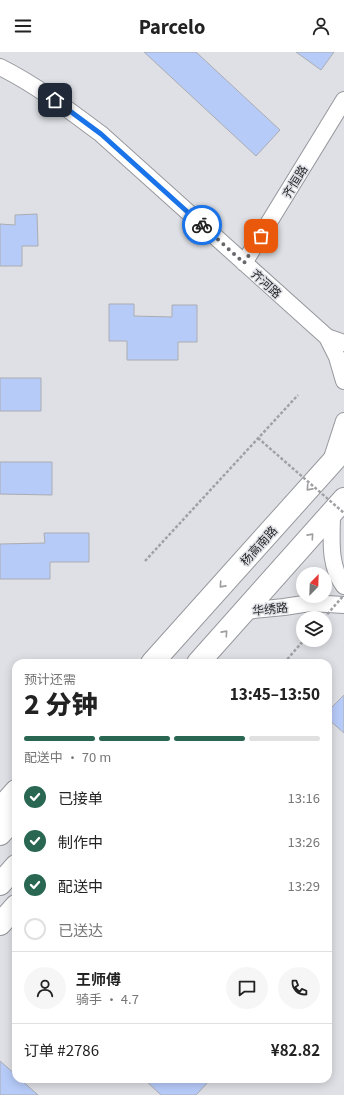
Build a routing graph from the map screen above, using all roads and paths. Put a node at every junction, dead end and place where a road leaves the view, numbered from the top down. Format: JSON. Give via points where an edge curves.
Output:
{"nodes":[{"id":1,"x":0,"y":67,"type":"edge"},
{"id":2,"x":344,"y":100,"type":"edge"},
{"id":3,"x":244,"y":263,"type":"junction"},
{"id":4,"x":327,"y":337,"type":"junction"},
{"id":5,"x":344,"y":343,"type":"edge"},
{"id":6,"x":344,"y":380,"type":"edge"},
{"id":7,"x":298,"y":394,"type":"dead end"},
{"id":8,"x":344,"y":421,"type":"edge"},
{"id":9,"x":258,"y":438,"type":"junction"},
{"id":10,"x":344,"y":448,"type":"edge"},
{"id":11,"x":330,"y":465,"type":"junction"},
{"id":12,"x":340,"y":508,"type":"edge"},
{"id":13,"x":145,"y":561,"type":"dead end"},
{"id":14,"x":344,"y":586,"type":"edge"},
{"id":15,"x":344,"y":595,"type":"edge"},
{"id":16,"x":344,"y":605,"type":"edge"},
{"id":17,"x":245,"y":611,"type":"junction"},
{"id":18,"x":330,"y":611,"type":"edge"},
{"id":19,"x":172,"y":642,"type":"junction"},
{"id":20,"x":298,"y":647,"type":"edge"},
{"id":21,"x":147,"y":659,"type":"edge"},
{"id":22,"x":156,"y":659,"type":"edge"},
{"id":23,"x":202,"y":659,"type":"edge"},
{"id":24,"x":287,"y":659,"type":"edge"},
{"id":25,"x":12,"y":796,"type":"edge"},
{"id":26,"x":0,"y":809,"type":"edge"},
{"id":27,"x":12,"y":820,"type":"edge"},
{"id":28,"x":0,"y":834,"type":"edge"},
{"id":29,"x":12,"y":870,"type":"edge"},
{"id":30,"x":0,"y":884,"type":"edge"},
{"id":31,"x":12,"y":910,"type":"edge"},
{"id":32,"x":0,"y":924,"type":"edge"}],
"edges":[{"from":1,"to":3,"type":"street","name":"齐河路","via":[[46,94],[96,130]]},
{"from":2,"to":3,"type":"street","name":"齐恒路"},
{"from":3,"to":4,"type":"street","name":"齐河路"},
{"from":4,"to":5,"type":"street","name":"齐河路"},
{"from":4,"to":6,"type":"street","name":"齐河路"},
{"from":7,"to":9,"type":"path"},
{"from":8,"to":11,"type":"street"},
{"from":9,"to":12,"type":"path","bridge":true},
{"from":9,"to":13,"type":"path"},
{"from":10,"to":11,"type":"main road","name":"杨高南路"},
{"from":11,"to":19,"type":"main road","name":"杨高南路","one_way":true},
{"from":12,"to":14,"type":"street","via":[[332,560],[339,580]]},
{"from":17,"to":12,"type":"main road","one_way":true},
{"from":15,"to":18,"type":"path","bridge":true},
{"from":16,"to":17,"type":"street","name":"华绣路","via":[[310,603]]},
{"from":23,"to":17,"type":"main road","one_way":true},
{"from":19,"to":21,"type":"main road","name":"杨高南路"},
{"from":19,"to":22,"type":"main road","name":"杨高南路"},
{"from":20,"to":24,"type":"path"},
{"from":25,"to":26,"type":"main road"},
{"from":27,"to":28,"type":"main road"},
{"from":29,"to":30,"type":"main road"},
{"from":31,"to":32,"type":"main road"}]}
